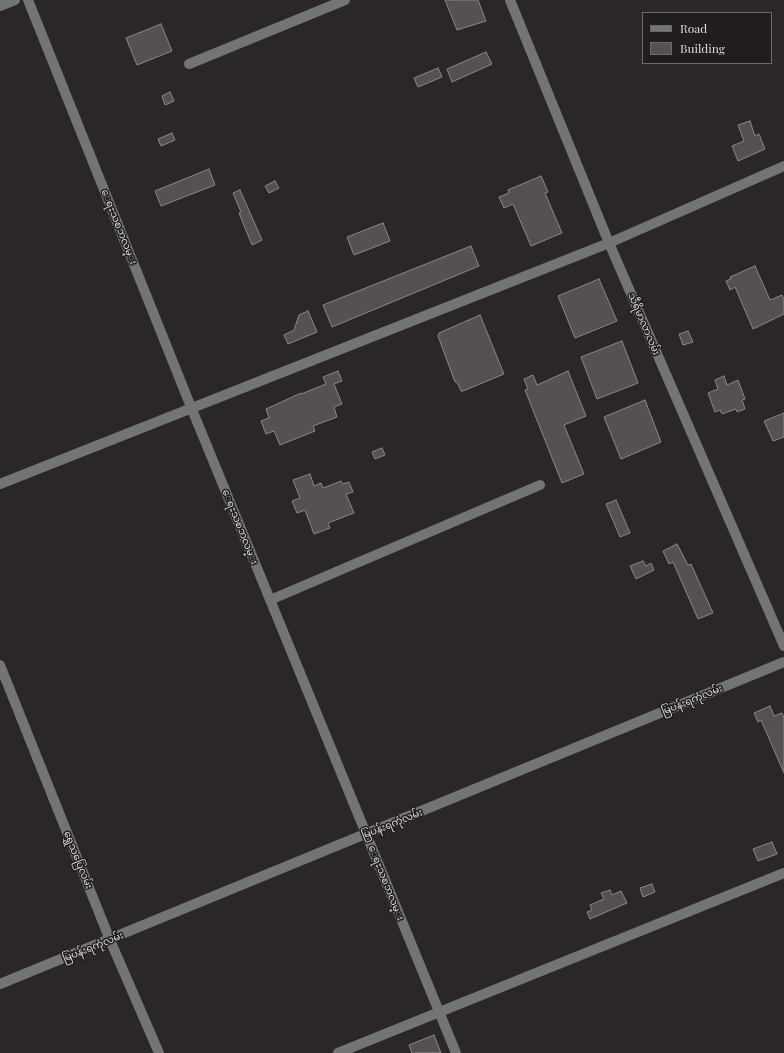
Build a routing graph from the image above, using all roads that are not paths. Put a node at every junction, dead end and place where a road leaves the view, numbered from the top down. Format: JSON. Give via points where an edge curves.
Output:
{"nodes":[{"id":1,"x":15,"y":0,"type":"edge"},
{"id":2,"x":28,"y":0,"type":"edge"},
{"id":3,"x":345,"y":0,"type":"edge"},
{"id":4,"x":510,"y":0,"type":"edge"},
{"id":5,"x":0,"y":6,"type":"edge"},
{"id":6,"x":189,"y":64,"type":"dead end"},
{"id":7,"x":784,"y":166,"type":"edge"},
{"id":8,"x":609,"y":243,"type":"junction"},
{"id":9,"x":191,"y":407,"type":"junction"},
{"id":10,"x":0,"y":484,"type":"edge"},
{"id":11,"x":540,"y":485,"type":"dead end"},
{"id":12,"x":270,"y":600,"type":"junction"},
{"id":13,"x":784,"y":646,"type":"edge"},
{"id":14,"x":784,"y":662,"type":"edge"},
{"id":15,"x":0,"y":665,"type":"edge"},
{"id":16,"x":366,"y":835,"type":"junction"},
{"id":17,"x":784,"y":873,"type":"edge"},
{"id":18,"x":110,"y":940,"type":"junction"},
{"id":19,"x":0,"y":984,"type":"edge"},
{"id":20,"x":440,"y":1013,"type":"junction"},
{"id":21,"x":159,"y":1053,"type":"edge"},
{"id":22,"x":338,"y":1053,"type":"edge"},
{"id":23,"x":456,"y":1053,"type":"edge"}],
"edges":[{"from":1,"to":5,"type":"street"},
{"from":2,"to":9,"type":"street","name":"ေရႊသစၥာလမ္း"},
{"from":3,"to":6,"type":"street"},
{"from":4,"to":8,"type":"street","name":"သီရိမာလာလမ်း"},
{"from":7,"to":8,"type":"street"},
{"from":8,"to":9,"type":"street"},
{"from":8,"to":13,"type":"street","name":"သီရိမာလာလမ်း"},
{"from":9,"to":10,"type":"street"},
{"from":9,"to":12,"type":"street","name":"ေရႊသစၥာလမ္း"},
{"from":11,"to":12,"type":"street"},
{"from":12,"to":16,"type":"street","name":"ေရႊသစၥာလမ္း"},
{"from":14,"to":16,"type":"street","name":"မြပန်းရကုံလမ်း"},
{"from":15,"to":18,"type":"street","name":"ရွှေသပြေလမ်း"},
{"from":16,"to":18,"type":"street","name":"မြပန်းရကုံလမ်း"},
{"from":16,"to":20,"type":"street","name":"ေရႊသစၥာလမ္း"},
{"from":17,"to":20,"type":"street"},
{"from":18,"to":19,"type":"street","name":"မြပန်းရကုံလမ်း"},
{"from":18,"to":21,"type":"street","name":"ရွှေသပြေလမ်း"},
{"from":20,"to":22,"type":"street"},
{"from":20,"to":23,"type":"street","name":"ေရႊသစၥာလမ္း"}]}
